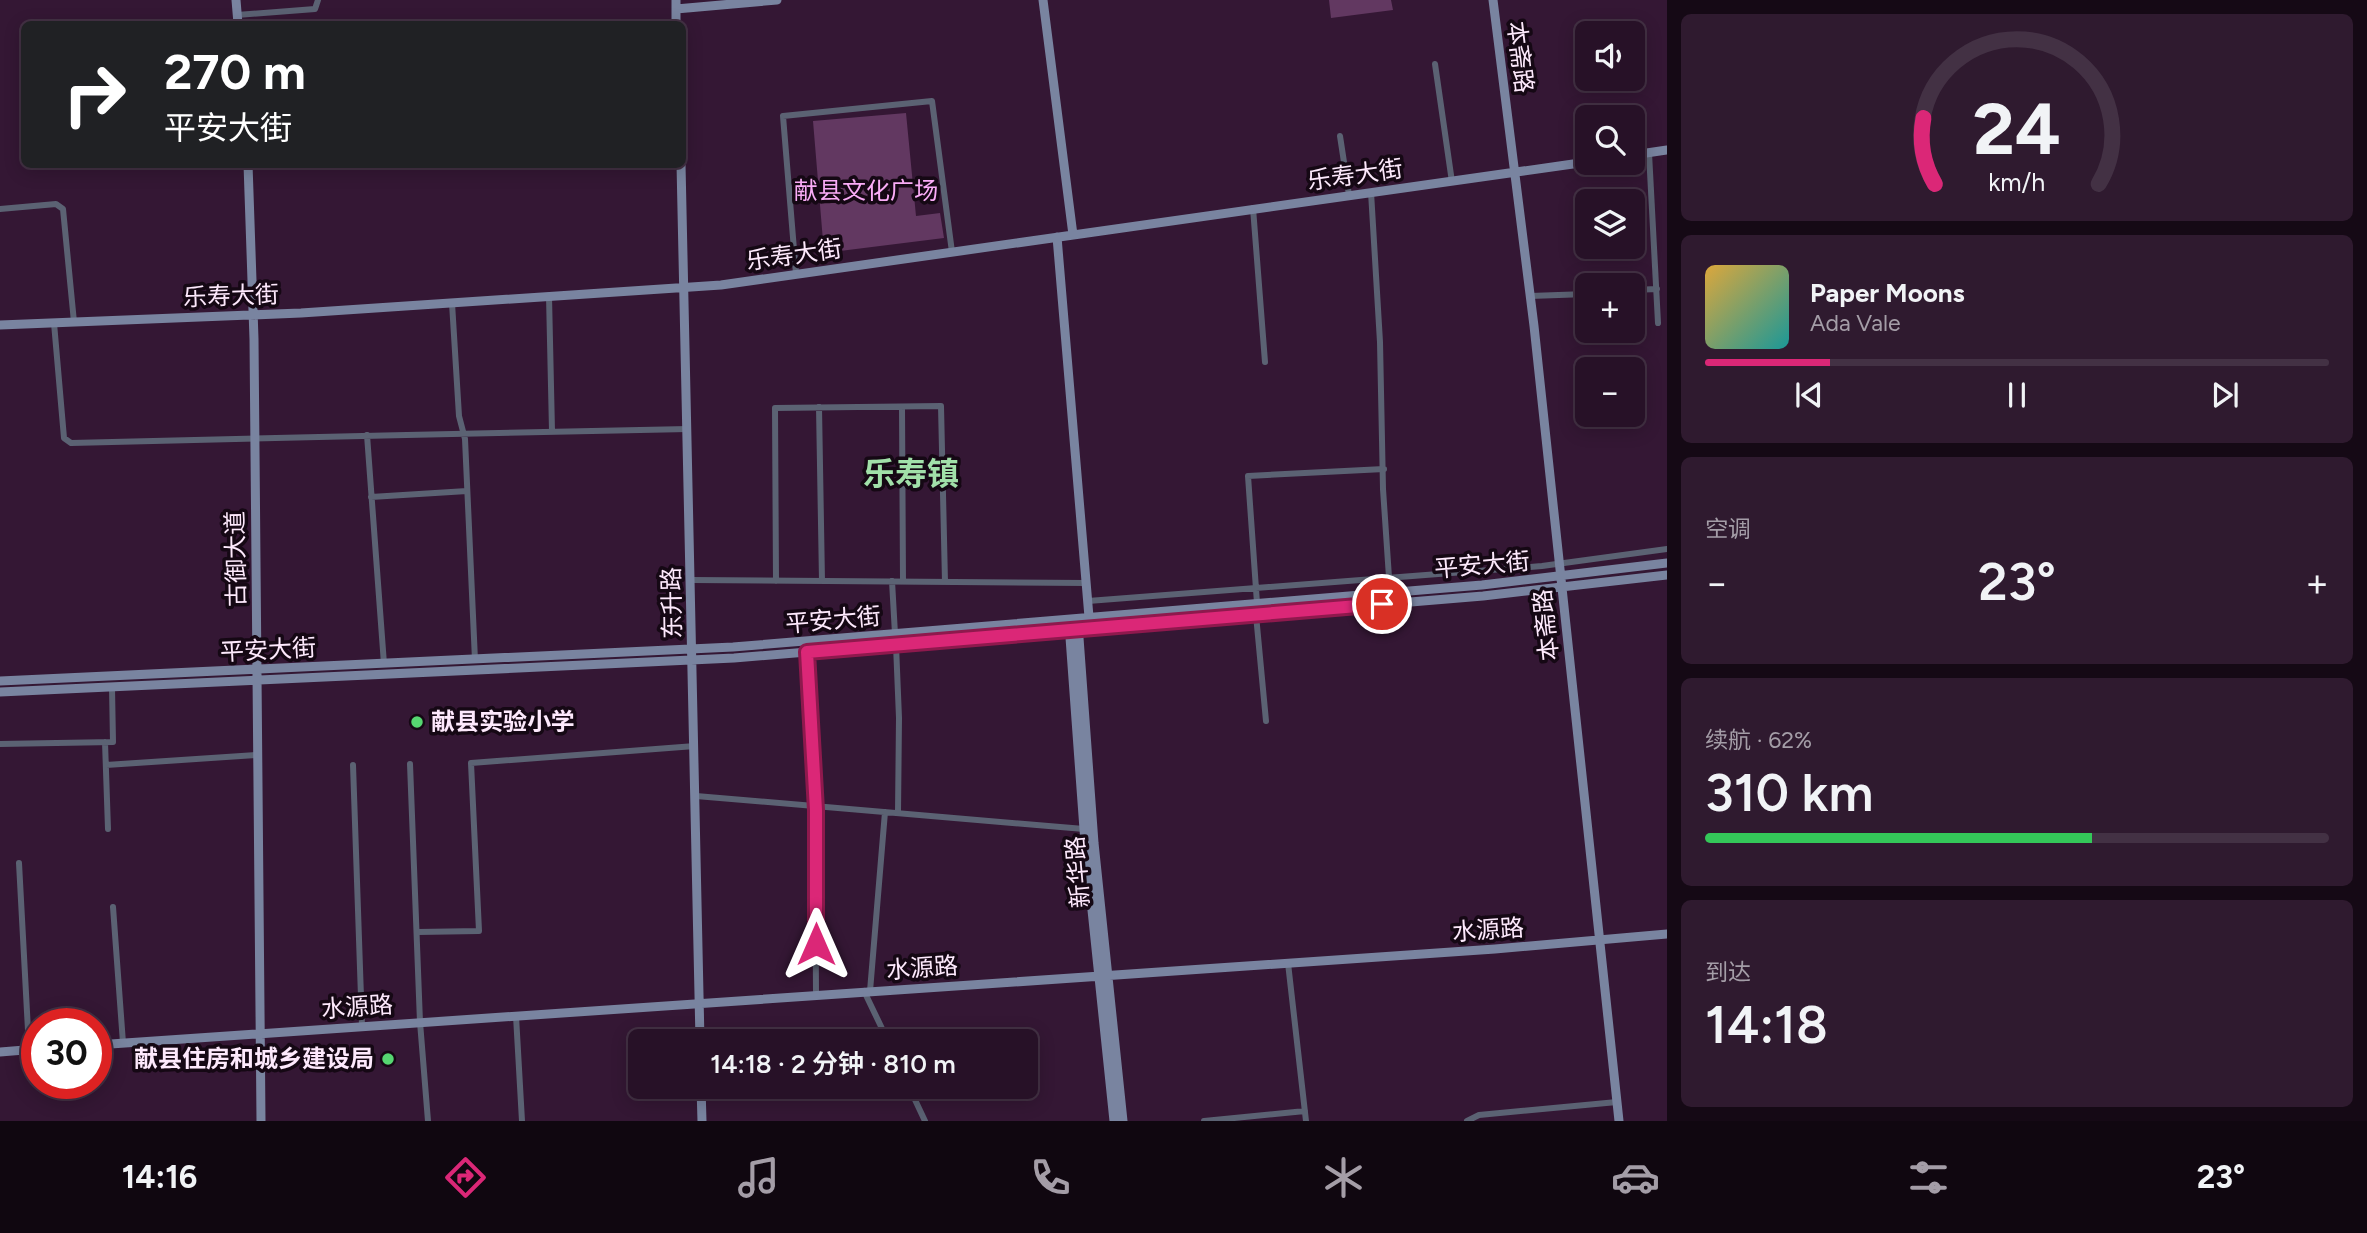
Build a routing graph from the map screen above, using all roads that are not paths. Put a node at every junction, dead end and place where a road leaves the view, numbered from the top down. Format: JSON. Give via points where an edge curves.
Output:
{"nodes":[{"id":1,"x":236,"y":0,"type":"edge"},
{"id":2,"x":318,"y":0,"type":"edge"},
{"id":3,"x":777,"y":0,"type":"edge"},
{"id":4,"x":1043,"y":0,"type":"edge"},
{"id":5,"x":1493,"y":0,"type":"edge"},
{"id":6,"x":676,"y":4,"type":"edge"},
{"id":7,"x":237,"y":20,"type":"edge"},
{"id":8,"x":1435,"y":64,"type":"dead end"},
{"id":9,"x":1340,"y":136,"type":"dead end"},
{"id":10,"x":1667,"y":150,"type":"edge"},
{"id":11,"x":1645,"y":153,"type":"edge"},
{"id":12,"x":1648,"y":153,"type":"junction"},
{"id":13,"x":1575,"y":164,"type":"edge"},
{"id":14,"x":248,"y":168,"type":"edge"},
{"id":15,"x":681,"y":168,"type":"edge"},
{"id":16,"x":1515,"y":173,"type":"junction"},
{"id":17,"x":1452,"y":182,"type":"junction"},
{"id":18,"x":1371,"y":192,"type":"junction"},
{"id":19,"x":1349,"y":195,"type":"junction"},
{"id":20,"x":1253,"y":208,"type":"junction"},
{"id":21,"x":0,"y":209,"type":"edge"},
{"id":22,"x":1073,"y":235,"type":"junction"},
{"id":23,"x":1058,"y":237,"type":"junction"},
{"id":24,"x":951,"y":253,"type":"junction"},
{"id":25,"x":796,"y":274,"type":"junction"},
{"id":26,"x":685,"y":288,"type":"junction"},
{"id":27,"x":1657,"y":289,"type":"junction"},
{"id":28,"x":1645,"y":290,"type":"edge"},
{"id":29,"x":1575,"y":294,"type":"edge"},
{"id":30,"x":549,"y":296,"type":"junction"},
{"id":31,"x":1530,"y":296,"type":"junction"},
{"id":32,"x":452,"y":303,"type":"junction"},
{"id":33,"x":253,"y":315,"type":"junction"},
{"id":34,"x":74,"y":322,"type":"junction"},
{"id":35,"x":54,"y":323,"type":"junction"},
{"id":36,"x":1658,"y":323,"type":"dead end"},
{"id":37,"x":0,"y":325,"type":"edge"},
{"id":38,"x":1265,"y":362,"type":"dead end"},
{"id":39,"x":819,"y":407,"type":"junction"},
{"id":40,"x":902,"y":407,"type":"junction"},
{"id":41,"x":688,"y":429,"type":"junction"},
{"id":42,"x":552,"y":431,"type":"junction"},
{"id":43,"x":463,"y":433,"type":"junction"},
{"id":44,"x":367,"y":435,"type":"junction"},
{"id":45,"x":254,"y":440,"type":"junction"},
{"id":46,"x":1384,"y":469,"type":"junction"},
{"id":47,"x":467,"y":491,"type":"junction"},
{"id":48,"x":371,"y":497,"type":"junction"},
{"id":49,"x":1667,"y":549,"type":"edge"},
{"id":50,"x":1559,"y":563,"type":"junction"},
{"id":51,"x":1667,"y":564,"type":"edge"},
{"id":52,"x":1667,"y":575,"type":"edge"},
{"id":53,"x":1560,"y":576,"type":"junction"},
{"id":54,"x":1389,"y":578,"type":"junction"},
{"id":55,"x":691,"y":580,"type":"junction"},
{"id":56,"x":776,"y":581,"type":"junction"},
{"id":57,"x":821,"y":581,"type":"junction"},
{"id":58,"x":892,"y":581,"type":"junction"},
{"id":59,"x":903,"y":581,"type":"junction"},
{"id":60,"x":945,"y":582,"type":"junction"},
{"id":61,"x":1086,"y":583,"type":"junction"},
{"id":62,"x":1561,"y":587,"type":"junction"},
{"id":63,"x":1256,"y":588,"type":"junction"},
{"id":64,"x":1390,"y":592,"type":"junction"},
{"id":65,"x":1088,"y":601,"type":"junction"},
{"id":66,"x":1257,"y":603,"type":"junction"},
{"id":67,"x":1256,"y":615,"type":"junction"},
{"id":68,"x":1089,"y":617,"type":"junction"},
{"id":69,"x":1073,"y":619,"type":"junction"},
{"id":70,"x":1074,"y":630,"type":"junction"},
{"id":71,"x":895,"y":634,"type":"junction"},
{"id":72,"x":896,"y":645,"type":"junction"},
{"id":73,"x":692,"y":649,"type":"junction"},
{"id":74,"x":807,"y":652,"type":"junction"},
{"id":75,"x":475,"y":660,"type":"junction"},
{"id":76,"x":693,"y":661,"type":"junction"},
{"id":77,"x":384,"y":664,"type":"junction"},
{"id":78,"x":256,"y":670,"type":"junction"},
{"id":79,"x":0,"y":681,"type":"edge"},
{"id":80,"x":256,"y":681,"type":"junction"},
{"id":81,"x":112,"y":688,"type":"junction"},
{"id":82,"x":0,"y":692,"type":"edge"},
{"id":83,"x":1266,"y":721,"type":"dead end"},
{"id":84,"x":105,"y":742,"type":"junction"},
{"id":85,"x":0,"y":744,"type":"edge"},
{"id":86,"x":695,"y":746,"type":"junction"},
{"id":87,"x":257,"y":755,"type":"junction"},
{"id":88,"x":410,"y":764,"type":"dead end"},
{"id":89,"x":106,"y":765,"type":"junction"},
{"id":90,"x":353,"y":765,"type":"dead end"},
{"id":91,"x":696,"y":796,"type":"junction"},
{"id":92,"x":815,"y":806,"type":"junction"},
{"id":93,"x":885,"y":812,"type":"junction"},
{"id":94,"x":898,"y":813,"type":"junction"},
{"id":95,"x":108,"y":829,"type":"dead end"},
{"id":96,"x":1084,"y":829,"type":"junction"},
{"id":97,"x":19,"y":863,"type":"dead end"},
{"id":98,"x":113,"y":907,"type":"dead end"},
{"id":99,"x":418,"y":932,"type":"junction"},
{"id":100,"x":1667,"y":934,"type":"edge"},
{"id":101,"x":1600,"y":941,"type":"junction"},
{"id":102,"x":1288,"y":963,"type":"junction"},
{"id":103,"x":1102,"y":975,"type":"junction"},
{"id":104,"x":867,"y":991,"type":"junction"},
{"id":105,"x":816,"y":995,"type":"junction"},
{"id":106,"x":699,"y":1003,"type":"junction"},
{"id":107,"x":30,"y":1008,"type":"edge"},
{"id":108,"x":516,"y":1016,"type":"junction"},
{"id":109,"x":420,"y":1022,"type":"junction"},
{"id":110,"x":362,"y":1026,"type":"junction"},
{"id":111,"x":700,"y":1029,"type":"edge"},
{"id":112,"x":883,"y":1029,"type":"edge"},
{"id":113,"x":261,"y":1033,"type":"junction"},
{"id":114,"x":123,"y":1043,"type":"junction"},
{"id":115,"x":112,"y":1044,"type":"edge"},
{"id":116,"x":21,"y":1050,"type":"edge"},
{"id":117,"x":0,"y":1052,"type":"edge"},
{"id":118,"x":701,"y":1099,"type":"edge"},
{"id":119,"x":915,"y":1099,"type":"edge"},
{"id":120,"x":1617,"y":1102,"type":"junction"},
{"id":121,"x":1305,"y":1111,"type":"junction"},
{"id":122,"x":261,"y":1121,"type":"edge"},
{"id":123,"x":428,"y":1121,"type":"edge"},
{"id":124,"x":522,"y":1121,"type":"edge"},
{"id":125,"x":702,"y":1121,"type":"edge"},
{"id":126,"x":925,"y":1121,"type":"edge"},
{"id":127,"x":1114,"y":1121,"type":"edge"},
{"id":128,"x":1123,"y":1121,"type":"edge"},
{"id":129,"x":1204,"y":1121,"type":"edge"},
{"id":130,"x":1306,"y":1121,"type":"edge"},
{"id":131,"x":1467,"y":1121,"type":"edge"},
{"id":132,"x":1619,"y":1121,"type":"edge"}],
"edges":[{"from":1,"to":7,"type":"main road"},
{"from":2,"to":7,"type":"street","via":[[315,9]]},
{"from":3,"to":6,"type":"main road"},
{"from":4,"to":22,"type":"main road"},
{"from":5,"to":16,"type":"main road","name":"本斋路"},
{"from":8,"to":17,"type":"street"},
{"from":9,"to":19,"type":"street"},
{"from":10,"to":12,"type":"main road"},
{"from":11,"to":12,"type":"main road"},
{"from":12,"to":27,"type":"street"},
{"from":13,"to":16,"type":"main road","name":"乐寿大街"},
{"from":14,"to":33,"type":"main road","name":"古御大道"},
{"from":15,"to":26,"type":"main road","name":"东升路"},
{"from":16,"to":17,"type":"main road","name":"乐寿大街"},
{"from":16,"to":31,"type":"main road","name":"本斋路"},
{"from":17,"to":18,"type":"main road","name":"乐寿大街"},
{"from":18,"to":19,"type":"main road","name":"乐寿大街"},
{"from":18,"to":46,"type":"street"},
{"from":19,"to":20,"type":"main road","name":"乐寿大街"},
{"from":20,"to":22,"type":"main road","name":"乐寿大街"},
{"from":20,"to":38,"type":"street"},
{"from":21,"to":34,"type":"street","via":[[56,204],[63,209]]},
{"from":22,"to":23,"type":"main road","name":"乐寿大街"},
{"from":23,"to":24,"type":"main road","name":"乐寿大街"},
{"from":23,"to":61,"type":"main road"},
{"from":24,"to":25,"type":"main road","name":"乐寿大街"},
{"from":24,"to":25,"type":"street","via":[[932,101],[783,116]]},
{"from":25,"to":26,"type":"main road","name":"乐寿大街"},
{"from":26,"to":30,"type":"main road","name":"乐寿大街"},
{"from":26,"to":41,"type":"main road","name":"东升路"},
{"from":27,"to":28,"type":"street"},
{"from":27,"to":36,"type":"street"},
{"from":29,"to":31,"type":"street"},
{"from":30,"to":32,"type":"main road","name":"乐寿大街"},
{"from":30,"to":42,"type":"street"},
{"from":31,"to":50,"type":"main road","name":"本斋路"},
{"from":32,"to":33,"type":"main road","name":"乐寿大街"},
{"from":32,"to":43,"type":"street","via":[[458,416]]},
{"from":33,"to":34,"type":"main road","name":"乐寿大街"},
{"from":33,"to":45,"type":"main road","name":"古御大道"},
{"from":34,"to":35,"type":"main road","name":"乐寿大街"},
{"from":35,"to":37,"type":"main road","name":"乐寿大街"},
{"from":35,"to":45,"type":"street","via":[[66,441]]},
{"from":39,"to":40,"type":"street"},
{"from":39,"to":56,"type":"street","via":[[775,408]]},
{"from":39,"to":57,"type":"street"},
{"from":40,"to":59,"type":"street"},
{"from":40,"to":60,"type":"street","via":[[941,406]]},
{"from":41,"to":42,"type":"street"},
{"from":41,"to":55,"type":"main road","name":"东升路"},
{"from":42,"to":43,"type":"street"},
{"from":43,"to":44,"type":"street"},
{"from":43,"to":47,"type":"street"},
{"from":44,"to":45,"type":"street"},
{"from":44,"to":48,"type":"street"},
{"from":45,"to":78,"type":"main road","name":"古御大道"},
{"from":46,"to":54,"type":"street"},
{"from":46,"to":63,"type":"street","via":[[1248,476]]},
{"from":47,"to":48,"type":"street"},
{"from":47,"to":75,"type":"street"},
{"from":48,"to":77,"type":"street"},
{"from":49,"to":50,"type":"street"},
{"from":50,"to":53,"type":"main road","name":"本斋路"},
{"from":50,"to":54,"type":"street"},
{"from":51,"to":53,"type":"main road","name":"平安大街"},
{"from":52,"to":62,"type":"main road","name":"平安大街"},
{"from":53,"to":62,"type":"main road","name":"本斋路"},
{"from":53,"to":64,"type":"main road","name":"平安大街"},
{"from":54,"to":63,"type":"street"},
{"from":54,"to":64,"type":"street"},
{"from":55,"to":56,"type":"street"},
{"from":55,"to":73,"type":"main road","name":"东升路"},
{"from":56,"to":57,"type":"street"},
{"from":57,"to":58,"type":"street"},
{"from":58,"to":59,"type":"street"},
{"from":58,"to":71,"type":"street"},
{"from":59,"to":60,"type":"street"},
{"from":60,"to":61,"type":"street"},
{"from":61,"to":65,"type":"main road"},
{"from":62,"to":67,"type":"main road","name":"平安大街"},
{"from":62,"to":101,"type":"main road","name":"本斋路"},
{"from":63,"to":65,"type":"street"},
{"from":63,"to":66,"type":"street"},
{"from":64,"to":66,"type":"main road","name":"平安大街"},
{"from":65,"to":68,"type":"main road"},
{"from":66,"to":68,"type":"main road","name":"平安大街"},
{"from":67,"to":70,"type":"main road","name":"平安大街"},
{"from":67,"to":83,"type":"street"},
{"from":68,"to":69,"type":"main road","name":"平安大街"},
{"from":69,"to":70,"type":"main road","name":"新华路"},
{"from":69,"to":71,"type":"main road","name":"平安大街"},
{"from":70,"to":72,"type":"main road","name":"平安大街"},
{"from":70,"to":96,"type":"main road","name":"新华路"},
{"from":70,"to":103,"type":"main road","name":"新华路"},
{"from":71,"to":73,"type":"main road","name":"平安大街"},
{"from":72,"to":74,"type":"main road","name":"平安大街"},
{"from":72,"to":94,"type":"street"},
{"from":73,"to":75,"type":"main road","name":"平安大街"},
{"from":73,"to":76,"type":"main road","name":"东升路"},
{"from":74,"to":76,"type":"main road","name":"平安大街"},
{"from":74,"to":92,"type":"street"},
{"from":75,"to":77,"type":"main road","name":"平安大街"},
{"from":76,"to":80,"type":"main road","name":"平安大街"},
{"from":76,"to":86,"type":"main road","name":"东升路"},
{"from":77,"to":78,"type":"main road","name":"平安大街"},
{"from":78,"to":79,"type":"main road","name":"平安大街"},
{"from":78,"to":80,"type":"main road","name":"古御大道"},
{"from":80,"to":81,"type":"main road","name":"平安大街"},
{"from":80,"to":87,"type":"main road","name":"古御大道"},
{"from":81,"to":82,"type":"main road","name":"平安大街"},
{"from":81,"to":84,"type":"street","via":[[113,742]]},
{"from":84,"to":85,"type":"street"},
{"from":84,"to":89,"type":"street"},
{"from":86,"to":91,"type":"main road","name":"东升路"},
{"from":86,"to":99,"type":"street","via":[[471,762],[479,931]]},
{"from":87,"to":89,"type":"street"},
{"from":87,"to":113,"type":"main road","name":"古御大道"},
{"from":88,"to":99,"type":"street"},
{"from":89,"to":95,"type":"street"},
{"from":90,"to":110,"type":"street"},
{"from":91,"to":92,"type":"street"},
{"from":91,"to":106,"type":"main road","name":"东升路"},
{"from":92,"to":93,"type":"street"},
{"from":92,"to":105,"type":"street"},
{"from":93,"to":94,"type":"street"},
{"from":93,"to":104,"type":"street"},
{"from":94,"to":96,"type":"street"},
{"from":96,"to":103,"type":"main road","name":"新华路"},
{"from":97,"to":107,"type":"street"},
{"from":98,"to":114,"type":"street"},
{"from":99,"to":109,"type":"street"},
{"from":100,"to":101,"type":"main road","name":"水源路"},
{"from":101,"to":102,"type":"main road","name":"水源路"},
{"from":101,"to":120,"type":"main road","name":"本斋路"},
{"from":102,"to":103,"type":"main road","name":"水源路"},
{"from":102,"to":121,"type":"street"},
{"from":103,"to":104,"type":"main road","name":"水源路"},
{"from":103,"to":127,"type":"main road","name":"新华路"},
{"from":103,"to":128,"type":"main road","name":"新华路"},
{"from":104,"to":105,"type":"main road","name":"水源路"},
{"from":104,"to":112,"type":"street"},
{"from":105,"to":106,"type":"main road","name":"水源路"},
{"from":106,"to":108,"type":"main road","name":"水源路"},
{"from":106,"to":111,"type":"main road","name":"东升路"},
{"from":108,"to":109,"type":"main road","name":"水源路"},
{"from":108,"to":124,"type":"street"},
{"from":109,"to":110,"type":"main road","name":"水源路"},
{"from":109,"to":123,"type":"street"},
{"from":110,"to":113,"type":"main road","name":"水源路"},
{"from":113,"to":114,"type":"main road","name":"水源路"},
{"from":113,"to":122,"type":"main road","name":"古御大道"},
{"from":114,"to":115,"type":"main road","name":"水源路"},
{"from":116,"to":117,"type":"main road"},
{"from":118,"to":125,"type":"main road"},
{"from":119,"to":126,"type":"street"},
{"from":120,"to":131,"type":"street","via":[[1479,1115]]},
{"from":120,"to":132,"type":"main road","name":"本斋路"},
{"from":121,"to":129,"type":"street"},
{"from":121,"to":130,"type":"street"}]}
